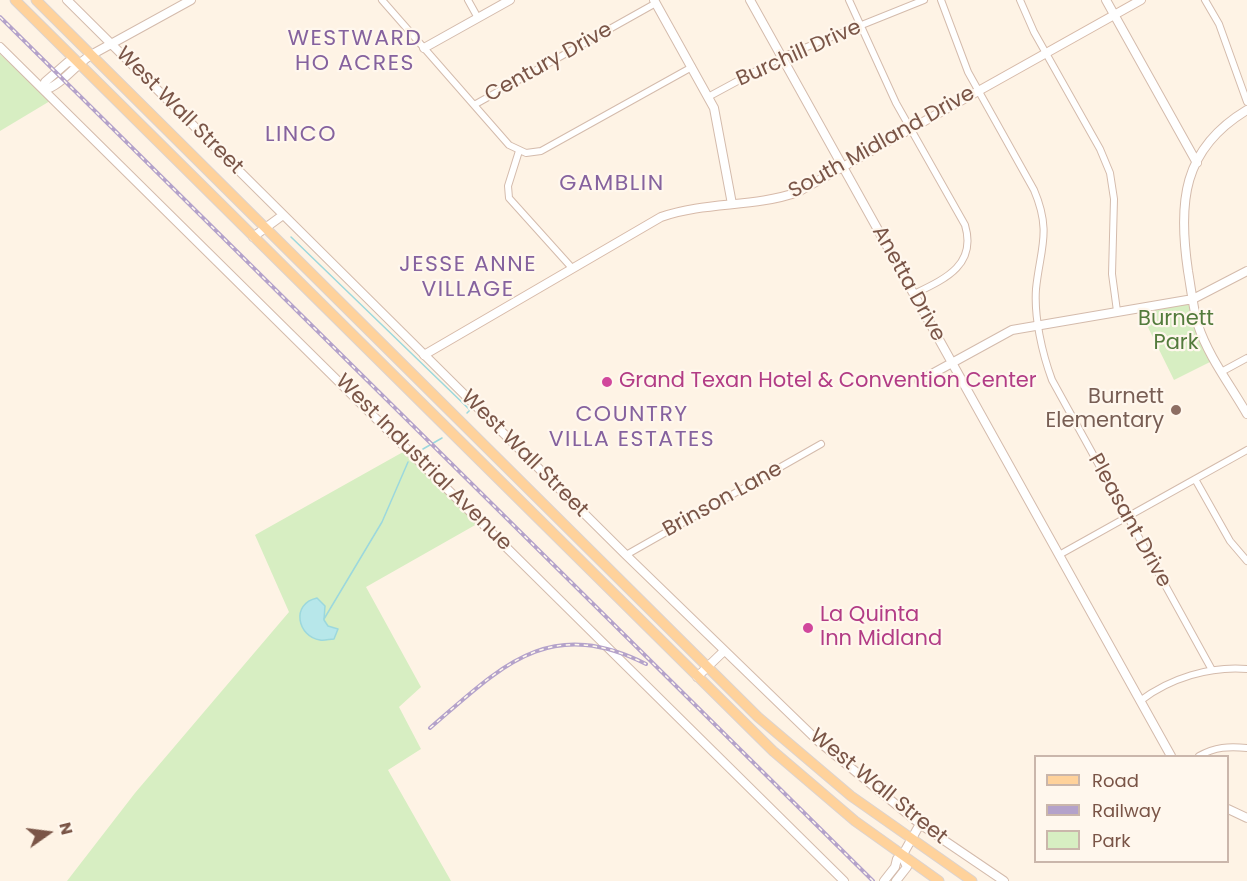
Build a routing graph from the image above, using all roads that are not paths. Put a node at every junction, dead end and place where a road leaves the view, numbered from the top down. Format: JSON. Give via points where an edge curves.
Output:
{"nodes":[{"id":1,"x":15,"y":0,"type":"edge"},
{"id":2,"x":36,"y":0,"type":"edge"},
{"id":3,"x":67,"y":0,"type":"edge"},
{"id":4,"x":191,"y":0,"type":"edge"},
{"id":5,"x":382,"y":0,"type":"edge"},
{"id":6,"x":468,"y":0,"type":"edge"},
{"id":7,"x":510,"y":0,"type":"edge"},
{"id":8,"x":750,"y":0,"type":"edge"},
{"id":9,"x":849,"y":0,"type":"edge"},
{"id":10,"x":924,"y":0,"type":"edge"},
{"id":11,"x":941,"y":0,"type":"edge"},
{"id":12,"x":1020,"y":0,"type":"edge"},
{"id":13,"x":1106,"y":0,"type":"edge"},
{"id":14,"x":1141,"y":0,"type":"edge"},
{"id":15,"x":1205,"y":0,"type":"edge"},
{"id":16,"x":655,"y":1,"type":"edge"},
{"id":17,"x":1114,"y":15,"type":"junction"},
{"id":18,"x":478,"y":18,"type":"junction"},
{"id":19,"x":862,"y":25,"type":"junction"},
{"id":20,"x":112,"y":44,"type":"junction"},
{"id":21,"x":0,"y":47,"type":"edge"},
{"id":22,"x":424,"y":48,"type":"junction"},
{"id":23,"x":1046,"y":53,"type":"junction"},
{"id":24,"x":91,"y":55,"type":"junction"},
{"id":25,"x":782,"y":57,"type":"junction"},
{"id":26,"x":78,"y":63,"type":"junction"},
{"id":27,"x":692,"y":67,"type":"junction"},
{"id":28,"x":44,"y":90,"type":"junction"},
{"id":29,"x":978,"y":91,"type":"junction"},
{"id":30,"x":708,"y":97,"type":"junction"},
{"id":31,"x":1247,"y":102,"type":"edge"},
{"id":32,"x":474,"y":105,"type":"junction"},
{"id":33,"x":1247,"y":110,"type":"edge"},
{"id":34,"x":910,"y":129,"type":"junction"},
{"id":35,"x":519,"y":151,"type":"junction"},
{"id":36,"x":1197,"y":163,"type":"junction"},
{"id":37,"x":843,"y":167,"type":"junction"},
{"id":38,"x":732,"y":204,"type":"junction"},
{"id":39,"x":283,"y":215,"type":"junction"},
{"id":40,"x":265,"y":228,"type":"junction"},
{"id":41,"x":253,"y":237,"type":"junction"},
{"id":42,"x":572,"y":268,"type":"junction"},
{"id":43,"x":1247,"y":270,"type":"edge"},
{"id":44,"x":914,"y":294,"type":"junction"},
{"id":45,"x":1192,"y":299,"type":"junction"},
{"id":46,"x":1117,"y":311,"type":"junction"},
{"id":47,"x":1040,"y":324,"type":"junction"},
{"id":48,"x":424,"y":355,"type":"junction"},
{"id":49,"x":1247,"y":358,"type":"edge"},
{"id":50,"x":951,"y":363,"type":"junction"},
{"id":51,"x":1223,"y":371,"type":"junction"},
{"id":52,"x":919,"y":381,"type":"dead end"},
{"id":53,"x":1247,"y":414,"type":"edge"},
{"id":54,"x":821,"y":444,"type":"dead end"},
{"id":55,"x":1247,"y":450,"type":"edge"},
{"id":56,"x":1195,"y":479,"type":"junction"},
{"id":57,"x":1127,"y":518,"type":"junction"},
{"id":58,"x":626,"y":555,"type":"junction"},
{"id":59,"x":1059,"y":555,"type":"junction"},
{"id":60,"x":1247,"y":561,"type":"edge"},
{"id":61,"x":724,"y":651,"type":"junction"},
{"id":62,"x":707,"y":667,"type":"junction"},
{"id":63,"x":1247,"y":669,"type":"edge"},
{"id":64,"x":1212,"y":670,"type":"junction"},
{"id":65,"x":698,"y":676,"type":"junction"},
{"id":66,"x":1140,"y":701,"type":"junction"},
{"id":67,"x":1247,"y":748,"type":"edge"},
{"id":68,"x":1170,"y":755,"type":"edge"},
{"id":69,"x":1201,"y":755,"type":"edge"},
{"id":70,"x":1229,"y":810,"type":"edge"},
{"id":71,"x":1247,"y":818,"type":"edge"},
{"id":72,"x":920,"y":824,"type":"junction"},
{"id":73,"x":911,"y":840,"type":"junction"},
{"id":74,"x":902,"y":856,"type":"junction"},
{"id":75,"x":890,"y":873,"type":"junction"},
{"id":76,"x":898,"y":880,"type":"edge"},
{"id":77,"x":844,"y":881,"type":"edge"},
{"id":78,"x":884,"y":881,"type":"edge"},
{"id":79,"x":907,"y":881,"type":"edge"},
{"id":80,"x":939,"y":881,"type":"edge"},
{"id":81,"x":972,"y":881,"type":"edge"},
{"id":82,"x":1004,"y":881,"type":"edge"}],
"edges":[{"from":1,"to":26,"type":"main road","name":"West Wall Street"},
{"from":2,"to":24,"type":"main road","name":"West Wall Street"},
{"from":3,"to":20,"type":"street","name":"West Wall Street"},
{"from":4,"to":20,"type":"street"},
{"from":5,"to":22,"type":"street"},
{"from":6,"to":18,"type":"street"},
{"from":7,"to":18,"type":"street"},
{"from":8,"to":25,"type":"street","name":"Anetta Drive"},
{"from":9,"to":19,"type":"street"},
{"from":10,"to":19,"type":"street","name":"Burchill Drive"},
{"from":11,"to":29,"type":"street","name":"Pleasant Drive"},
{"from":12,"to":23,"type":"street"},
{"from":13,"to":17,"type":"street"},
{"from":14,"to":17,"type":"main road","name":"South Midland Drive"},
{"from":15,"to":31,"type":"street","via":[[1219,24]]},
{"from":16,"to":27,"type":"street"},
{"from":16,"to":32,"type":"street","name":"Century Drive"},
{"from":17,"to":23,"type":"main road","name":"South Midland Drive"},
{"from":17,"to":36,"type":"street"},
{"from":18,"to":22,"type":"street"},
{"from":19,"to":25,"type":"street","name":"Burchill Drive"},
{"from":19,"to":34,"type":"street"},
{"from":20,"to":24,"type":"street"},
{"from":20,"to":39,"type":"street","name":"West Wall Street"},
{"from":21,"to":28,"type":"street","name":"West Industrial Avenue"},
{"from":22,"to":32,"type":"street"},
{"from":23,"to":29,"type":"main road","name":"South Midland Drive"},
{"from":23,"to":46,"type":"street","via":[[1110,173],[1114,199],[1112,274]]},
{"from":24,"to":26,"type":"street"},
{"from":24,"to":40,"type":"main road","name":"West Wall Street"},
{"from":25,"to":30,"type":"street","name":"Burchill Drive"},
{"from":25,"to":37,"type":"street","name":"Anetta Drive"},
{"from":26,"to":28,"type":"street","via":[[68,62],[45,82]]},
{"from":26,"to":41,"type":"main road","name":"West Wall Street"},
{"from":27,"to":30,"type":"street"},
{"from":27,"to":35,"type":"street","via":[[540,151]]},
{"from":28,"to":77,"type":"street","name":"West Industrial Avenue"},
{"from":29,"to":34,"type":"main road","name":"South Midland Drive"},
{"from":29,"to":47,"type":"street","name":"Pleasant Drive","via":[[1041,208],[1045,244],[1036,292]]},
{"from":30,"to":38,"type":"street","via":[[714,108]]},
{"from":32,"to":35,"type":"street"},
{"from":33,"to":36,"type":"street","via":[[1220,131]]},
{"from":34,"to":37,"type":"main road","name":"South Midland Drive"},
{"from":34,"to":44,"type":"street","via":[[969,238],[963,262]]},
{"from":35,"to":42,"type":"street","via":[[508,186],[509,198]]},
{"from":36,"to":45,"type":"street","via":[[1182,212]]},
{"from":37,"to":38,"type":"main road","name":"South Midland Drive","via":[[782,198]]},
{"from":37,"to":44,"type":"street","name":"Anetta Drive"},
{"from":38,"to":42,"type":"main road","name":"South Midland Drive","via":[[695,207],[661,217]]},
{"from":39,"to":40,"type":"street"},
{"from":39,"to":48,"type":"street","name":"West Wall Street"},
{"from":40,"to":41,"type":"street"},
{"from":40,"to":62,"type":"main road","name":"West Wall Street"},
{"from":41,"to":65,"type":"main road","name":"West Wall Street"},
{"from":42,"to":48,"type":"main road","name":"South Midland Drive"},
{"from":43,"to":45,"type":"street"},
{"from":44,"to":50,"type":"street","name":"Anetta Drive"},
{"from":45,"to":46,"type":"street"},
{"from":45,"to":51,"type":"street","via":[[1198,324]]},
{"from":46,"to":47,"type":"street"},
{"from":47,"to":50,"type":"street","via":[[1005,333]]},
{"from":47,"to":57,"type":"street","name":"Pleasant Drive","via":[[1056,389]]},
{"from":48,"to":58,"type":"street","name":"West Wall Street"},
{"from":49,"to":51,"type":"street"},
{"from":50,"to":52,"type":"street"},
{"from":50,"to":59,"type":"street","name":"Anetta Drive"},
{"from":51,"to":53,"type":"street"},
{"from":54,"to":58,"type":"street","name":"Brinson Lane"},
{"from":55,"to":56,"type":"street"},
{"from":56,"to":57,"type":"street"},
{"from":56,"to":60,"type":"street","via":[[1230,541]]},
{"from":57,"to":59,"type":"street"},
{"from":57,"to":64,"type":"street","name":"Pleasant Drive"},
{"from":58,"to":61,"type":"street","name":"West Wall Street"},
{"from":59,"to":66,"type":"street","name":"Anetta Drive"},
{"from":61,"to":62,"type":"street"},
{"from":61,"to":72,"type":"street","name":"West Wall Street","via":[[825,748]]},
{"from":62,"to":65,"type":"street"},
{"from":62,"to":73,"type":"main road","name":"West Wall Street","via":[[801,755]]},
{"from":63,"to":64,"type":"street"},
{"from":64,"to":66,"type":"street","via":[[1178,681]]},
{"from":65,"to":74,"type":"main road","name":"West Wall Street","via":[[811,784]]},
{"from":66,"to":68,"type":"street","name":"Anetta Drive"},
{"from":67,"to":69,"type":"street","via":[[1229,746]]},
{"from":70,"to":71,"type":"street"},
{"from":72,"to":73,"type":"street"},
{"from":72,"to":82,"type":"street","name":"West Wall Street"},
{"from":73,"to":74,"type":"street"},
{"from":73,"to":81,"type":"main road","name":"West Wall Street"},
{"from":74,"to":75,"type":"street"},
{"from":74,"to":76,"type":"street","via":[[907,867]]},
{"from":74,"to":80,"type":"main road","name":"West Wall Street"},
{"from":75,"to":76,"type":"street"},
{"from":75,"to":78,"type":"street"},
{"from":76,"to":79,"type":"street"}]}
